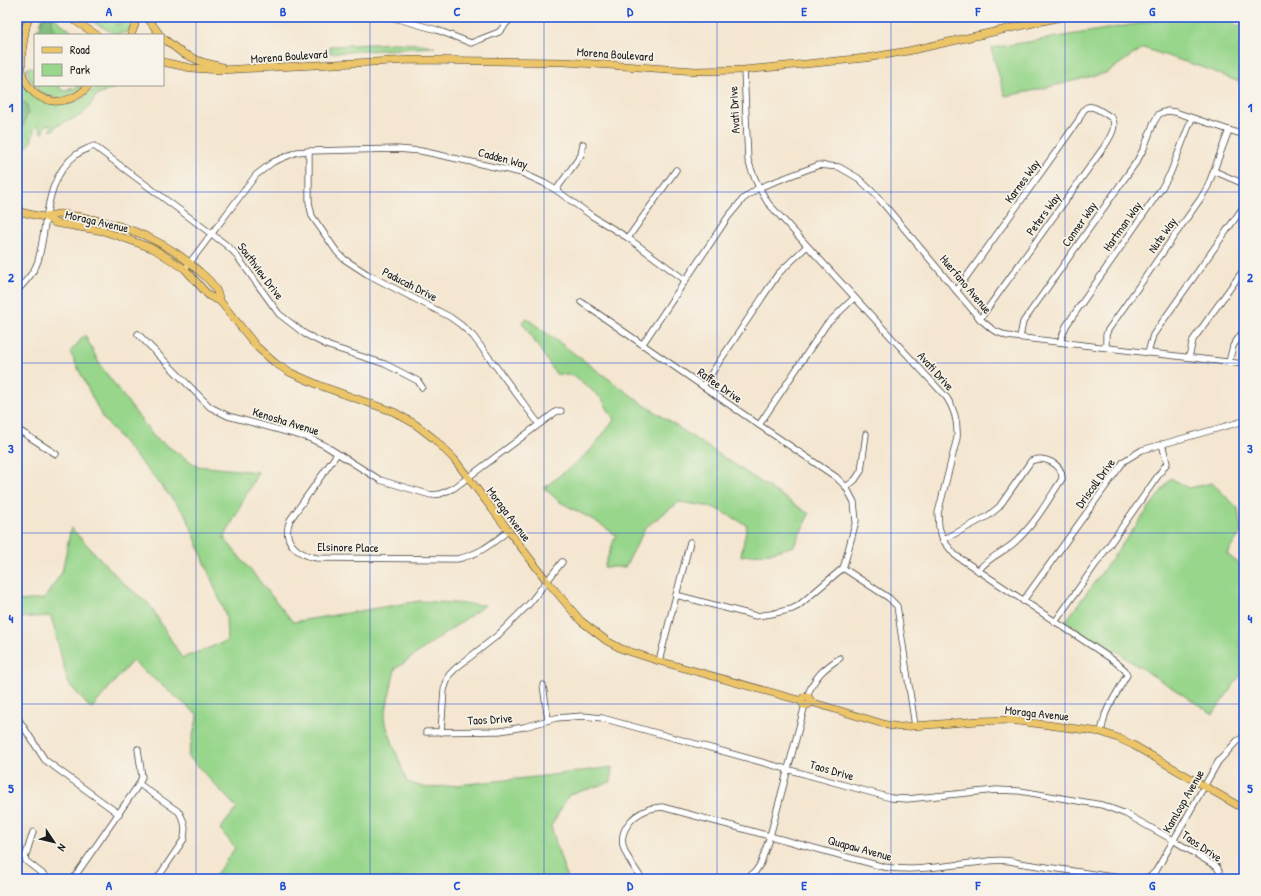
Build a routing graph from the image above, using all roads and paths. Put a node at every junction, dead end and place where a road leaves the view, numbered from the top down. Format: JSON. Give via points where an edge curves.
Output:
{"nodes":[{"id":1,"x":30,"y":17,"type":"edge"},
{"id":2,"x":69,"y":17,"type":"edge"},
{"id":3,"x":134,"y":17,"type":"edge"},
{"id":4,"x":147,"y":17,"type":"edge"},
{"id":5,"x":391,"y":17,"type":"edge"},
{"id":6,"x":512,"y":17,"type":"edge"},
{"id":7,"x":1061,"y":17,"type":"edge"},
{"id":8,"x":77,"y":23,"type":"junction"},
{"id":9,"x":26,"y":26,"type":"junction"},
{"id":10,"x":84,"y":34,"type":"edge"},
{"id":11,"x":95,"y":34,"type":"edge"},
{"id":12,"x":131,"y":34,"type":"edge"},
{"id":13,"x":159,"y":34,"type":"edge"},
{"id":14,"x":164,"y":39,"type":"edge"},
{"id":15,"x":17,"y":51,"type":"edge"},
{"id":16,"x":164,"y":62,"type":"edge"},
{"id":17,"x":234,"y":70,"type":"junction"},
{"id":18,"x":744,"y":70,"type":"junction"},
{"id":19,"x":88,"y":86,"type":"edge"},
{"id":20,"x":1112,"y":118,"type":"joint"},
{"id":21,"x":1192,"y":118,"type":"junction"},
{"id":22,"x":1229,"y":130,"type":"junction"},
{"id":23,"x":1244,"y":135,"type":"edge"},
{"id":24,"x":583,"y":144,"type":"dead end"},
{"id":25,"x":309,"y":150,"type":"junction"},
{"id":26,"x":676,"y":170,"type":"dead end"},
{"id":27,"x":1214,"y":171,"type":"junction"},
{"id":28,"x":1244,"y":184,"type":"edge"},
{"id":29,"x":758,"y":188,"type":"junction"},
{"id":30,"x":556,"y":190,"type":"junction"},
{"id":31,"x":1244,"y":206,"type":"edge"},
{"id":32,"x":17,"y":211,"type":"edge"},
{"id":33,"x":46,"y":217,"type":"junction"},
{"id":34,"x":212,"y":234,"type":"junction"},
{"id":35,"x":628,"y":238,"type":"junction"},
{"id":36,"x":806,"y":246,"type":"junction"},
{"id":37,"x":190,"y":263,"type":"junction"},
{"id":38,"x":1244,"y":269,"type":"edge"},
{"id":39,"x":185,"y":270,"type":"junction"},
{"id":40,"x":686,"y":280,"type":"junction"},
{"id":41,"x":957,"y":290,"type":"junction"},
{"id":42,"x":17,"y":291,"type":"edge"},
{"id":43,"x":854,"y":298,"type":"junction"},
{"id":44,"x":220,"y":301,"type":"junction"},
{"id":45,"x":581,"y":302,"type":"dead end"},
{"id":46,"x":980,"y":320,"type":"junction"},
{"id":47,"x":1244,"y":330,"type":"edge"},
{"id":48,"x":138,"y":334,"type":"dead end"},
{"id":49,"x":1020,"y":337,"type":"junction"},
{"id":50,"x":1060,"y":342,"type":"junction"},
{"id":51,"x":642,"y":345,"type":"junction"},
{"id":52,"x":1106,"y":347,"type":"junction"},
{"id":53,"x":1148,"y":352,"type":"junction"},
{"id":54,"x":1188,"y":358,"type":"junction"},
{"id":55,"x":1229,"y":362,"type":"junction"},
{"id":56,"x":1244,"y":364,"type":"edge"},
{"id":57,"x":703,"y":386,"type":"junction"},
{"id":58,"x":422,"y":387,"type":"dead end"},
{"id":59,"x":561,"y":411,"type":"dead end"},
{"id":60,"x":1244,"y":421,"type":"edge"},
{"id":61,"x":539,"y":424,"type":"junction"},
{"id":62,"x":759,"y":425,"type":"junction"},
{"id":63,"x":17,"y":429,"type":"edge"},
{"id":64,"x":866,"y":434,"type":"dead end"},
{"id":65,"x":1162,"y":444,"type":"junction"},
{"id":66,"x":56,"y":454,"type":"dead end"},
{"id":67,"x":337,"y":454,"type":"junction"},
{"id":68,"x":468,"y":478,"type":"junction"},
{"id":69,"x":846,"y":487,"type":"junction"},
{"id":70,"x":508,"y":531,"type":"junction"},
{"id":71,"x":943,"y":540,"type":"junction"},
{"id":72,"x":690,"y":542,"type":"dead end"},
{"id":73,"x":562,"y":562,"type":"dead end"},
{"id":74,"x":843,"y":568,"type":"junction"},
{"id":75,"x":978,"y":571,"type":"junction"},
{"id":76,"x":547,"y":581,"type":"junction"},
{"id":77,"x":676,"y":595,"type":"junction"},
{"id":78,"x":1023,"y":601,"type":"junction"},
{"id":79,"x":1055,"y":622,"type":"junction"},
{"id":80,"x":840,"y":658,"type":"dead end"},
{"id":81,"x":659,"y":660,"type":"junction"},
{"id":82,"x":543,"y":685,"type":"dead end"},
{"id":83,"x":806,"y":701,"type":"junction"},
{"id":84,"x":17,"y":717,"type":"edge"},
{"id":85,"x":548,"y":720,"type":"junction"},
{"id":86,"x":915,"y":726,"type":"junction"},
{"id":87,"x":426,"y":732,"type":"dead end"},
{"id":88,"x":441,"y":732,"type":"junction"},
{"id":89,"x":1102,"y":732,"type":"junction"},
{"id":90,"x":1244,"y":737,"type":"edge"},
{"id":91,"x":138,"y":749,"type":"dead end"},
{"id":92,"x":788,"y":769,"type":"junction"},
{"id":93,"x":139,"y":784,"type":"junction"},
{"id":94,"x":1204,"y":785,"type":"junction"},
{"id":95,"x":1244,"y":809,"type":"edge"},
{"id":96,"x":119,"y":814,"type":"junction"},
{"id":97,"x":33,"y":832,"type":"dead end"},
{"id":98,"x":770,"y":836,"type":"junction"},
{"id":99,"x":1173,"y":840,"type":"junction"},
{"id":100,"x":1219,"y":871,"type":"dead end"},
{"id":101,"x":49,"y":879,"type":"edge"},
{"id":102,"x":73,"y":879,"type":"edge"},
{"id":103,"x":157,"y":879,"type":"edge"},
{"id":104,"x":642,"y":879,"type":"edge"},
{"id":105,"x":746,"y":879,"type":"edge"},
{"id":106,"x":1126,"y":879,"type":"edge"},
{"id":107,"x":1145,"y":879,"type":"edge"}],
"edges":[{"from":1,"to":9,"type":"main road"},
{"from":2,"to":8,"type":"main road"},
{"from":3,"to":12,"type":"main road","via":[[135,25]]},
{"from":4,"to":13,"type":"main road"},
{"from":5,"to":6,"type":"street","via":[[472,43],[499,32]]},
{"from":7,"to":18,"type":"main road","name":"Morena Boulevard","via":[[908,51],[866,58]]},
{"from":8,"to":10,"type":"main road"},
{"from":8,"to":11,"type":"main road"},
{"from":9,"to":15,"type":"main road"},
{"from":9,"to":19,"type":"main road","via":[[22,69],[26,81],[34,92],[45,99],[61,101],[75,98]]},
{"from":14,"to":17,"type":"main road","via":[[182,53],[202,62]]},
{"from":16,"to":17,"type":"main road","name":"Morena Boulevard","via":[[196,68]]},
{"from":17,"to":18,"type":"main road","name":"Morena Boulevard","via":[[422,60],[565,62],[696,71]]},
{"from":18,"to":29,"type":"street","name":"Avati Drive","via":[[748,160]]},
{"from":20,"to":41,"type":"street","name":"Karnes Way","via":[[1093,107],[1084,109],[1078,122]]},
{"from":20,"to":46,"type":"street","name":"Peters Way","via":[[1114,124],[1104,147]]},
{"from":21,"to":22,"type":"street"},
{"from":21,"to":49,"type":"street","name":"Conner Way","via":[[1167,111],[1159,114],[1137,161],[1023,322]]},
{"from":21,"to":50,"type":"street","name":"Hartman Way","via":[[1170,174],[1066,326]]},
{"from":22,"to":23,"type":"street"},
{"from":22,"to":27,"type":"street","name":"Nute Way"},
{"from":24,"to":30,"type":"street","via":[[581,155]]},
{"from":25,"to":30,"type":"street","name":"Cadden Way","via":[[421,150],[517,171]]},
{"from":25,"to":34,"type":"street","name":"Cadden Way","via":[[273,162],[256,176]]},
{"from":25,"to":61,"type":"street","name":"Paducah Drive","via":[[309,202],[312,216],[337,252],[366,274],[461,324],[473,336]]},
{"from":26,"to":35,"type":"street"},
{"from":27,"to":28,"type":"street"},
{"from":27,"to":52,"type":"street","name":"Nute Way","via":[[1201,198],[1108,330]]},
{"from":29,"to":36,"type":"street","name":"Avati Drive"},
{"from":29,"to":40,"type":"street","name":"Huerfano Avenue","via":[[743,199],[728,217]]},
{"from":29,"to":41,"type":"street","name":"Huerfano Avenue","via":[[819,165],[839,167],[858,178],[876,195]]},
{"from":30,"to":35,"type":"street","name":"Cadden Way"},
{"from":31,"to":53,"type":"street","via":[[1153,335]]},
{"from":32,"to":33,"type":"main road","name":"Moraga Avenue"},
{"from":33,"to":34,"type":"street","name":"Southview Drive","via":[[62,169],[71,159],[88,147],[94,146]]},
{"from":33,"to":37,"type":"main road","name":"Moraga Avenue","via":[[59,213],[102,221],[151,238]]},
{"from":33,"to":39,"type":"main road","name":"Moraga Avenue","via":[[55,223],[121,236],[154,249]]},
{"from":33,"to":42,"type":"street","via":[[37,262],[32,273]]},
{"from":34,"to":37,"type":"street","name":"Cadden Way"},
{"from":34,"to":58,"type":"street","name":"Southview Drive","via":[[234,252],[279,314],[305,334],[330,346],[385,364],[418,381]]},
{"from":35,"to":40,"type":"street","name":"Cadden Way"},
{"from":36,"to":43,"type":"street","name":"Avati Drive"},
{"from":36,"to":57,"type":"street","via":[[778,274]]},
{"from":37,"to":39,"type":"street","name":"Cadden Way"},
{"from":37,"to":44,"type":"main road","name":"Moraga Avenue","via":[[209,280]]},
{"from":38,"to":54,"type":"street","via":[[1193,340]]},
{"from":39,"to":44,"type":"main road","name":"Moraga Avenue","via":[[210,296]]},
{"from":40,"to":51,"type":"street","name":"Huerfano Avenue"},
{"from":41,"to":46,"type":"street","name":"Huerfano Avenue"},
{"from":43,"to":62,"type":"street","via":[[826,325]]},
{"from":43,"to":71,"type":"street","name":"Avati Drive","via":[[946,398],[956,417],[957,438],[938,513]]},
{"from":44,"to":68,"type":"main road","name":"Moraga Avenue","via":[[257,347],[275,363],[321,386],[394,412],[415,424],[454,459]]},
{"from":45,"to":51,"type":"street","name":"Raffee Drive"},
{"from":46,"to":49,"type":"street","name":"Huerfano Avenue","via":[[1007,336]]},
{"from":47,"to":55,"type":"street","via":[[1233,346]]},
{"from":48,"to":67,"type":"street","name":"Kenosha Avenue","via":[[210,407],[228,416],[310,438]]},
{"from":49,"to":50,"type":"street","name":"Huerfano Avenue"},
{"from":50,"to":52,"type":"street","name":"Huerfano Avenue"},
{"from":51,"to":57,"type":"street","name":"Raffee Drive"},
{"from":52,"to":53,"type":"street","name":"Huerfano Avenue"},
{"from":53,"to":54,"type":"street","name":"Huerfano Avenue"},
{"from":54,"to":55,"type":"street","name":"Huerfano Avenue"},
{"from":55,"to":56,"type":"street","name":"Huerfano Avenue"},
{"from":57,"to":62,"type":"street","name":"Raffee Drive"},
{"from":59,"to":61,"type":"street","name":"Kenosha Avenue","via":[[557,411]]},
{"from":60,"to":65,"type":"street","name":"Driscoll Drive"},
{"from":61,"to":68,"type":"street","name":"Kenosha Avenue"},
{"from":62,"to":69,"type":"street","name":"Raffee Drive","via":[[836,477]]},
{"from":63,"to":66,"type":"street"},
{"from":64,"to":69,"type":"street","via":[[861,471]]},
{"from":65,"to":78,"type":"street","name":"Driscoll Drive","via":[[1142,450],[1124,461]]},
{"from":65,"to":79,"type":"street","via":[[1167,463]]},
{"from":67,"to":68,"type":"street","name":"Kenosha Avenue","via":[[380,480],[432,495],[454,488]]},
{"from":67,"to":70,"type":"street","name":"Elsinore Place","via":[[288,525],[290,543],[300,553],[318,558],[457,559],[482,551]]},
{"from":68,"to":70,"type":"main road","name":"Moraga Avenue"},
{"from":69,"to":74,"type":"street","via":[[854,502],[856,521]]},
{"from":70,"to":76,"type":"main road","name":"Moraga Avenue"},
{"from":71,"to":75,"type":"street","name":"Avati Drive","via":[[955,555]]},
{"from":71,"to":75,"type":"street","via":[[988,516],[999,507],[1031,461],[1047,459],[1052,462],[1061,470],[1062,479],[1033,523],[1016,542],[992,557]]},
{"from":72,"to":77,"type":"street"},
{"from":73,"to":76,"type":"street"},
{"from":74,"to":77,"type":"street","via":[[798,606],[771,614],[756,616]]},
{"from":74,"to":86,"type":"street","via":[[897,606]]},
{"from":75,"to":78,"type":"street","name":"Avati Drive"},
{"from":76,"to":81,"type":"main road","name":"Moraga Avenue","via":[[581,622],[594,633],[622,649]]},
{"from":76,"to":88,"type":"street","via":[[529,604],[498,635],[449,675],[444,690]]},
{"from":77,"to":81,"type":"street"},
{"from":78,"to":79,"type":"street","name":"Avati Drive"},
{"from":79,"to":89,"type":"street","name":"Avati Drive","via":[[1125,670],[1126,675],[1105,715]]},
{"from":80,"to":83,"type":"street","via":[[818,675]]},
{"from":81,"to":83,"type":"main road","name":"Moraga Avenue"},
{"from":82,"to":85,"type":"street"},
{"from":83,"to":86,"type":"main road","name":"Moraga Avenue","via":[[887,725]]},
{"from":83,"to":92,"type":"street"},
{"from":84,"to":96,"type":"street","via":[[45,760]]},
{"from":85,"to":88,"type":"street","name":"Taos Drive","via":[[500,731]]},
{"from":85,"to":92,"type":"street","name":"Taos Drive","via":[[582,716],[602,718]]},
{"from":86,"to":89,"type":"main road","name":"Moraga Avenue","via":[[1009,720]]},
{"from":87,"to":88,"type":"street","name":"Taos Drive"},
{"from":89,"to":94,"type":"main road","name":"Moraga Avenue","via":[[1133,745]]},
{"from":90,"to":94,"type":"street","name":"Kamloop Avenue","via":[[1225,752]]},
{"from":91,"to":93,"type":"street","via":[[142,777]]},
{"from":92,"to":98,"type":"street"},
{"from":92,"to":99,"type":"street","name":"Taos Drive","via":[[892,798],[907,799],[996,790],[1020,791],[1102,805],[1126,814]]},
{"from":93,"to":96,"type":"street"},
{"from":93,"to":103,"type":"street","via":[[179,812],[186,828],[184,839]]},
{"from":94,"to":95,"type":"main road","name":"Moraga Avenue"},
{"from":94,"to":99,"type":"street","name":"Kamloop Avenue"},
{"from":96,"to":102,"type":"street"},
{"from":97,"to":101,"type":"street","via":[[26,861]]},
{"from":98,"to":104,"type":"street","name":"Quapaw Avenue","via":[[662,807],[648,809],[634,817],[625,829],[623,837],[625,852]]},
{"from":98,"to":105,"type":"street","via":[[761,863]]},
{"from":98,"to":106,"type":"street","name":"Quapaw Avenue","via":[[896,869],[994,860]]},
{"from":99,"to":100,"type":"street","name":"Taos Drive","via":[[1217,867]]},
{"from":99,"to":107,"type":"street","name":"Kamloop Avenue","via":[[1156,871]]}]}
